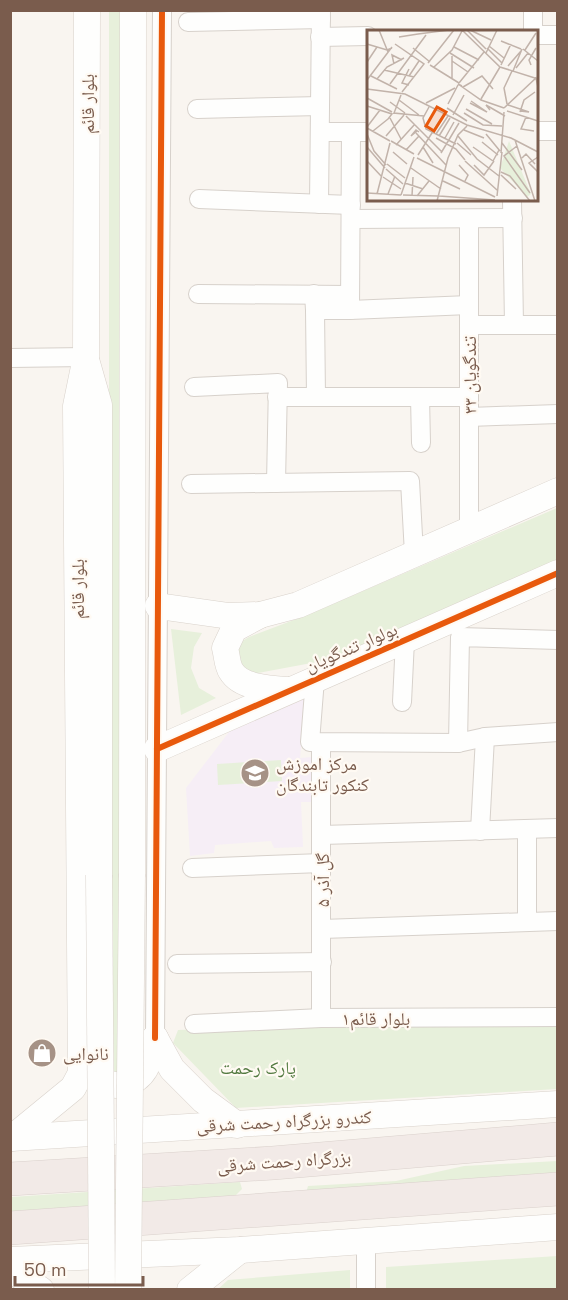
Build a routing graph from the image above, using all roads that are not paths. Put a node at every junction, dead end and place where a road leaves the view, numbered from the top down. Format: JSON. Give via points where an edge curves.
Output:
{"nodes":[{"id":1,"x":87,"y":10,"type":"edge"},
{"id":2,"x":133,"y":10,"type":"edge"},
{"id":3,"x":162,"y":10,"type":"edge"},
{"id":4,"x":533,"y":10,"type":"edge"},
{"id":5,"x":226,"y":16,"type":"edge"},
{"id":6,"x":188,"y":22,"type":"dead end"},
{"id":7,"x":321,"y":22,"type":"edge"},
{"id":8,"x":533,"y":30,"type":"edge"},
{"id":9,"x":538,"y":34,"type":"edge"},
{"id":10,"x":367,"y":35,"type":"edge"},
{"id":11,"x":558,"y":35,"type":"edge"},
{"id":12,"x":320,"y":106,"type":"junction"},
{"id":13,"x":197,"y":109,"type":"dead end"},
{"id":14,"x":538,"y":131,"type":"edge"},
{"id":15,"x":558,"y":131,"type":"edge"},
{"id":16,"x":320,"y":132,"type":"junction"},
{"id":17,"x":360,"y":132,"type":"edge"},
{"id":18,"x":199,"y":199,"type":"dead end"},
{"id":19,"x":512,"y":201,"type":"edge"},
{"id":20,"x":319,"y":204,"type":"junction"},
{"id":21,"x":351,"y":212,"type":"junction"},
{"id":22,"x":513,"y":218,"type":"junction"},
{"id":23,"x":469,"y":220,"type":"junction"},
{"id":24,"x":198,"y":294,"type":"dead end"},
{"id":25,"x":315,"y":302,"type":"junction"},
{"id":26,"x":350,"y":303,"type":"junction"},
{"id":27,"x":469,"y":305,"type":"junction"},
{"id":28,"x":469,"y":324,"type":"junction"},
{"id":29,"x":514,"y":325,"type":"junction"},
{"id":30,"x":558,"y":325,"type":"edge"},
{"id":31,"x":134,"y":352,"type":"junction"},
{"id":32,"x":86,"y":357,"type":"junction"},
{"id":33,"x":10,"y":358,"type":"edge"},
{"id":34,"x":194,"y":387,"type":"dead end"},
{"id":35,"x":160,"y":390,"type":"junction"},
{"id":36,"x":278,"y":390,"type":"junction"},
{"id":37,"x":316,"y":397,"type":"junction"},
{"id":38,"x":420,"y":397,"type":"junction"},
{"id":39,"x":469,"y":397,"type":"junction"},
{"id":40,"x":558,"y":414,"type":"edge"},
{"id":41,"x":469,"y":417,"type":"junction"},
{"id":42,"x":421,"y":443,"type":"dead end"},
{"id":43,"x":276,"y":483,"type":"junction"},
{"id":44,"x":191,"y":484,"type":"dead end"},
{"id":45,"x":558,"y":491,"type":"edge"},
{"id":46,"x":469,"y":530,"type":"junction"},
{"id":47,"x":414,"y":554,"type":"junction"},
{"id":48,"x":558,"y":573,"type":"edge"},
{"id":49,"x":158,"y":606,"type":"junction"},
{"id":50,"x":260,"y":615,"type":"junction"},
{"id":51,"x":405,"y":640,"type":"junction"},
{"id":52,"x":558,"y":640,"type":"edge"},
{"id":53,"x":315,"y":679,"type":"junction"},
{"id":54,"x":288,"y":690,"type":"junction"},
{"id":55,"x":402,"y":702,"type":"dead end"},
{"id":56,"x":558,"y":732,"type":"edge"},
{"id":57,"x":485,"y":737,"type":"junction"},
{"id":58,"x":321,"y":743,"type":"junction"},
{"id":59,"x":458,"y":743,"type":"junction"},
{"id":60,"x":157,"y":749,"type":"junction"},
{"id":61,"x":558,"y":828,"type":"edge"},
{"id":62,"x":527,"y":829,"type":"junction"},
{"id":63,"x":480,"y":831,"type":"junction"},
{"id":64,"x":322,"y":835,"type":"junction"},
{"id":65,"x":322,"y":863,"type":"junction"},
{"id":66,"x":192,"y":868,"type":"dead end"},
{"id":67,"x":558,"y":921,"type":"edge"},
{"id":68,"x":528,"y":922,"type":"junction"},
{"id":69,"x":322,"y":929,"type":"junction"},
{"id":70,"x":322,"y":962,"type":"junction"},
{"id":71,"x":177,"y":964,"type":"dead end"},
{"id":72,"x":558,"y":1017,"type":"edge"},
{"id":73,"x":321,"y":1018,"type":"junction"},
{"id":74,"x":194,"y":1024,"type":"dead end"},
{"id":75,"x":155,"y":1038,"type":"junction"},
{"id":76,"x":81,"y":1048,"type":"junction"},
{"id":77,"x":558,"y":1104,"type":"edge"},
{"id":78,"x":237,"y":1125,"type":"junction"},
{"id":79,"x":11,"y":1138,"type":"edge"},
{"id":80,"x":558,"y":1139,"type":"edge"},
{"id":81,"x":273,"y":1163,"type":"junction"},
{"id":82,"x":10,"y":1179,"type":"edge"},
{"id":83,"x":558,"y":1189,"type":"edge"},
{"id":84,"x":275,"y":1209,"type":"junction"},
{"id":85,"x":558,"y":1227,"type":"edge"},
{"id":86,"x":10,"y":1228,"type":"edge"},
{"id":87,"x":366,"y":1240,"type":"junction"},
{"id":88,"x":240,"y":1250,"type":"junction"},
{"id":89,"x":10,"y":1260,"type":"edge"},
{"id":90,"x":10,"y":1269,"type":"edge"},
{"id":91,"x":41,"y":1290,"type":"edge"},
{"id":92,"x":102,"y":1290,"type":"edge"},
{"id":93,"x":128,"y":1290,"type":"edge"},
{"id":94,"x":190,"y":1290,"type":"edge"},
{"id":95,"x":366,"y":1290,"type":"edge"}],
"edges":[{"from":1,"to":32,"type":"main road","name":"بلوار قائم"},
{"from":2,"to":31,"type":"main road"},
{"from":3,"to":35,"type":"street"},
{"from":4,"to":8,"type":"street"},
{"from":5,"to":6,"type":"street"},
{"from":5,"to":7,"type":"street"},
{"from":7,"to":10,"type":"street"},
{"from":7,"to":12,"type":"street"},
{"from":9,"to":11,"type":"street"},
{"from":12,"to":13,"type":"street"},
{"from":12,"to":16,"type":"street"},
{"from":14,"to":15,"type":"street"},
{"from":16,"to":17,"type":"street"},
{"from":16,"to":20,"type":"street"},
{"from":17,"to":21,"type":"street"},
{"from":18,"to":20,"type":"street"},
{"from":19,"to":22,"type":"street"},
{"from":20,"to":21,"type":"street"},
{"from":21,"to":23,"type":"street"},
{"from":21,"to":26,"type":"street"},
{"from":22,"to":23,"type":"street"},
{"from":22,"to":29,"type":"street"},
{"from":23,"to":27,"type":"street","name":"۳۳ تندگویان"},
{"from":24,"to":25,"type":"street"},
{"from":25,"to":26,"type":"street"},
{"from":25,"to":37,"type":"street"},
{"from":26,"to":27,"type":"street"},
{"from":27,"to":28,"type":"street","name":"۳۳ تندگویان"},
{"from":28,"to":29,"type":"street"},
{"from":28,"to":39,"type":"street","name":"۳۳ تندگویان"},
{"from":29,"to":30,"type":"street"},
{"from":31,"to":35,"type":"street"},
{"from":31,"to":93,"type":"main road","bridge":true},
{"from":32,"to":33,"type":"street"},
{"from":32,"to":76,"type":"main road","name":"بلوار قائم","via":[[76,406]]},
{"from":32,"to":92,"type":"main road","bridge":true,"via":[[99,405]]},
{"from":34,"to":36,"type":"street"},
{"from":35,"to":49,"type":"street"},
{"from":36,"to":37,"type":"street"},
{"from":36,"to":43,"type":"street"},
{"from":37,"to":38,"type":"street"},
{"from":38,"to":39,"type":"street"},
{"from":38,"to":42,"type":"street"},
{"from":39,"to":41,"type":"street","name":"۳۳ تندگویان"},
{"from":40,"to":41,"type":"street"},
{"from":41,"to":46,"type":"street","name":"۳۳ تندگویان"},
{"from":43,"to":44,"type":"street"},
{"from":43,"to":47,"type":"street","via":[[410,481]]},
{"from":45,"to":46,"type":"main road"},
{"from":46,"to":47,"type":"main road"},
{"from":47,"to":50,"type":"main road","via":[[298,605]]},
{"from":48,"to":51,"type":"main road","name":"بولوار تندگویان"},
{"from":49,"to":50,"type":"main road","via":[[229,616]]},
{"from":49,"to":60,"type":"street"},
{"from":50,"to":54,"type":"main road","via":[[234,629],[225,648],[231,672],[249,685]]},
{"from":51,"to":53,"type":"main road","name":"بولوار تندگویان"},
{"from":51,"to":55,"type":"street"},
{"from":52,"to":59,"type":"street","via":[[460,637]]},
{"from":53,"to":54,"type":"main road","name":"بولوار تندگویان"},
{"from":53,"to":58,"type":"street","via":[[310,742]]},
{"from":54,"to":60,"type":"main road","name":"بولوار تندگویان"},
{"from":56,"to":57,"type":"street"},
{"from":57,"to":59,"type":"street"},
{"from":57,"to":63,"type":"street"},
{"from":58,"to":59,"type":"street"},
{"from":58,"to":64,"type":"street","name":"گل آذر ۵"},
{"from":60,"to":75,"type":"street"},
{"from":61,"to":62,"type":"street"},
{"from":62,"to":63,"type":"street"},
{"from":62,"to":68,"type":"street"},
{"from":63,"to":64,"type":"street"},
{"from":64,"to":65,"type":"street","name":"گل آذر ۵"},
{"from":65,"to":66,"type":"street"},
{"from":65,"to":69,"type":"street","name":"گل آذر ۵"},
{"from":67,"to":68,"type":"street"},
{"from":68,"to":69,"type":"street"},
{"from":69,"to":70,"type":"street","name":"گل آذر ۵"},
{"from":70,"to":71,"type":"street"},
{"from":70,"to":73,"type":"street","name":"گل آذر ۵"},
{"from":72,"to":73,"type":"street","name":"بلوار قائم۱"},
{"from":73,"to":74,"type":"street","name":"بلوار قائم۱"},
{"from":75,"to":76,"type":"main road","via":[[144,1071],[131,1083],[114,1086],[99,1079]]},
{"from":75,"to":78,"type":"main road","via":[[172,1070],[202,1100]]},
{"from":76,"to":79,"type":"main road","name":"بلوار قائم","via":[[81,1073],[73,1088]]},
{"from":77,"to":78,"type":"main road","name":"کندرو بزرگراه رحمت شرقی"},
{"from":78,"to":79,"type":"main road","name":"کندرو بزرگراه رحمت شرقی"},
{"from":80,"to":81,"type":"highway","name":"بزرگراه رحمت شرقی"},
{"from":81,"to":82,"type":"highway","name":"بزرگراه رحمت شرقی"},
{"from":81,"to":84,"type":"highway"},
{"from":83,"to":84,"type":"highway"},
{"from":84,"to":86,"type":"highway"},
{"from":85,"to":87,"type":"main road"},
{"from":87,"to":88,"type":"main road"},
{"from":87,"to":95,"type":"street"},
{"from":88,"to":89,"type":"main road"},
{"from":88,"to":94,"type":"main road"},
{"from":90,"to":91,"type":"main road"}]}
